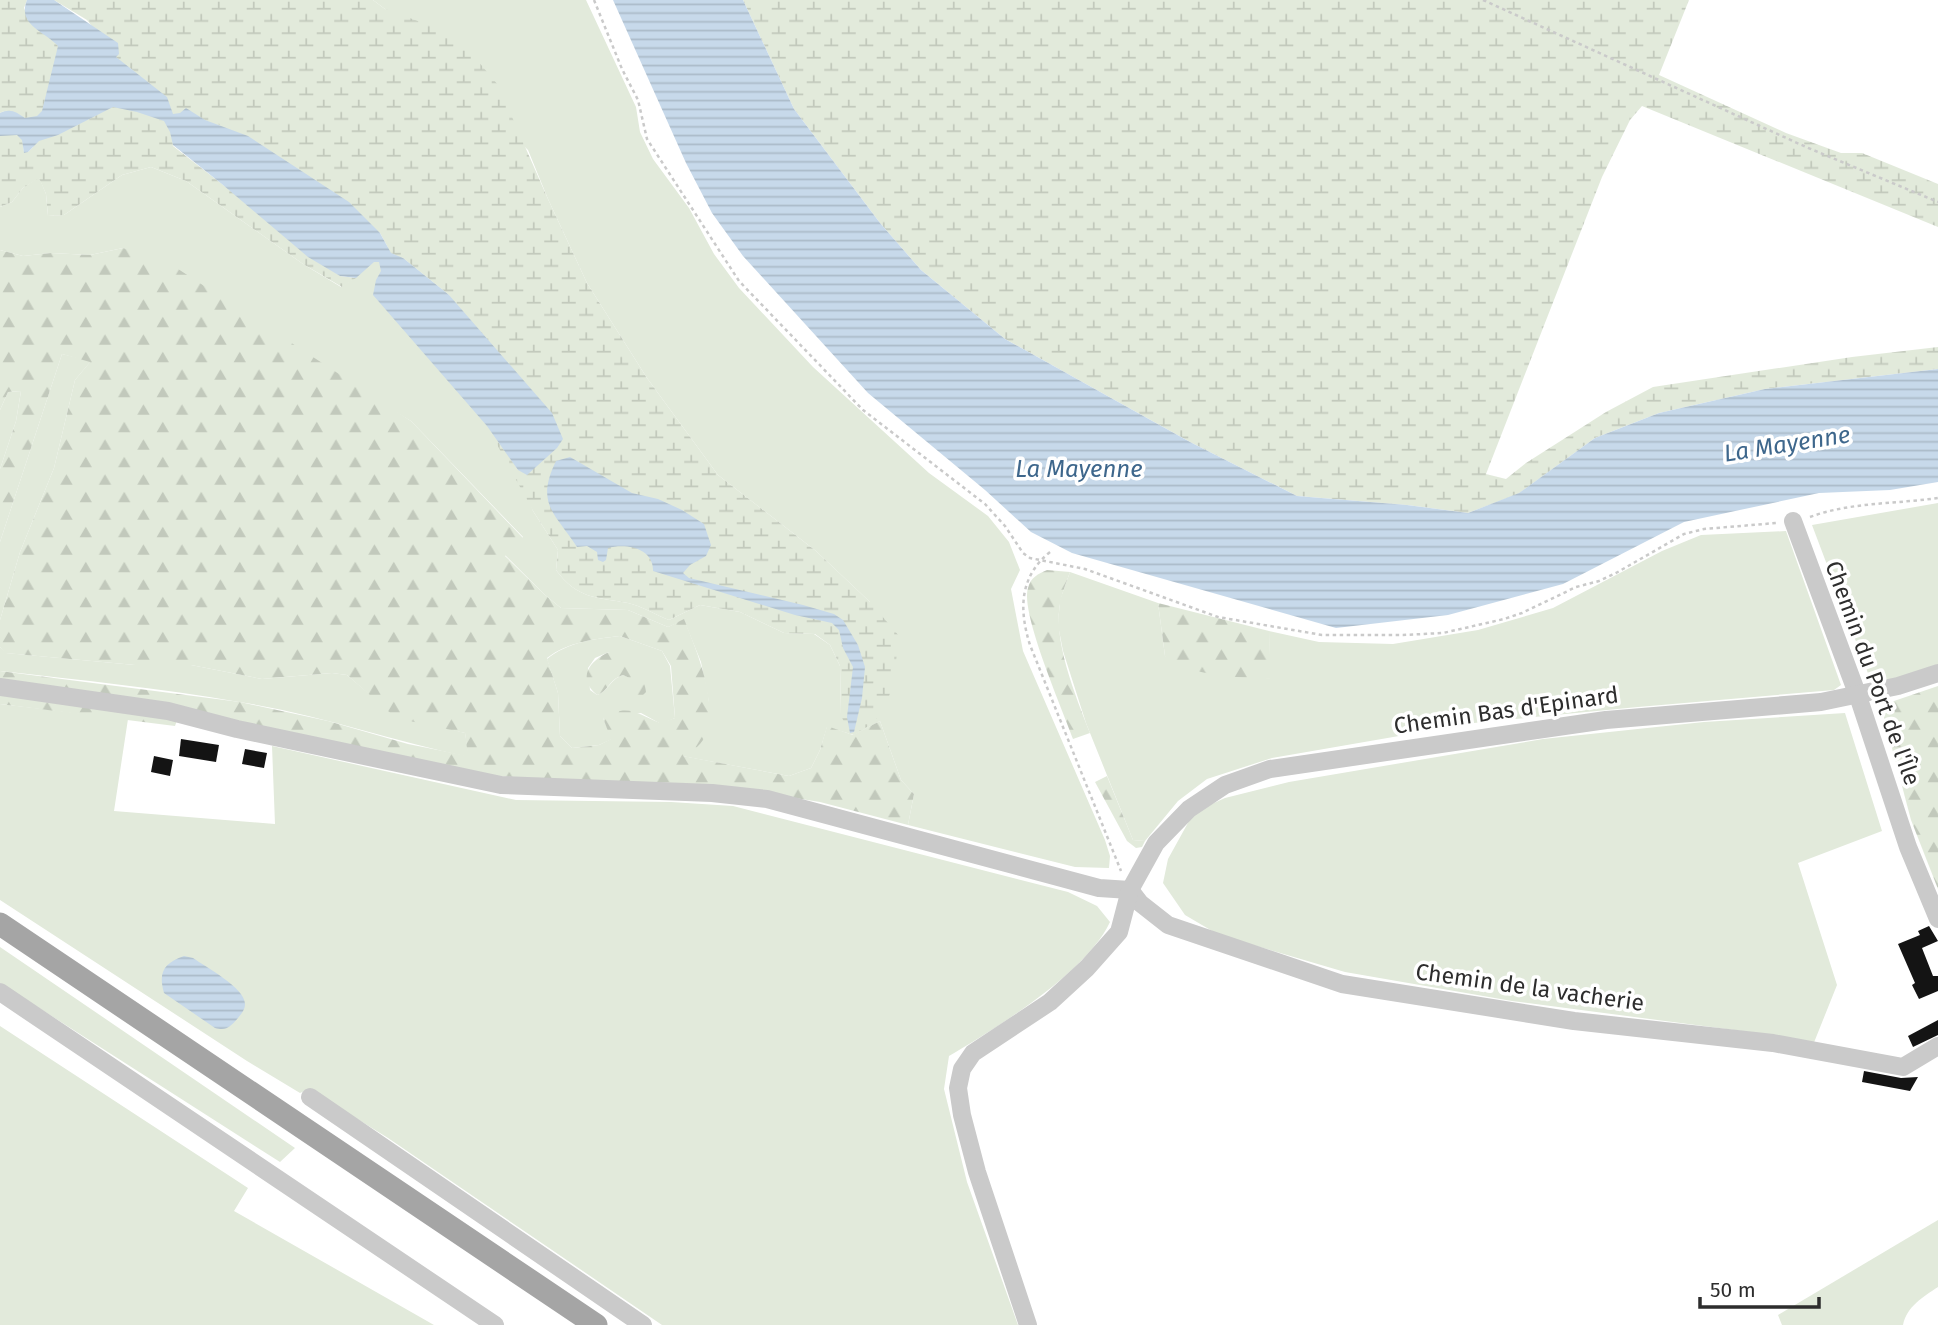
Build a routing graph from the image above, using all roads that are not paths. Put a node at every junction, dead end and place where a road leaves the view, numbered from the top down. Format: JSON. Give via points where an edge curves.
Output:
{"nodes":[{"id":1,"x":1793,"y":521,"type":"road end"},
{"id":2,"x":1938,"y":673,"type":"edge"},
{"id":3,"x":0,"y":687,"type":"edge"},
{"id":4,"x":1858,"y":696,"type":"junction"},
{"id":5,"x":1130,"y":890,"type":"junction"},
{"id":6,"x":1938,"y":919,"type":"edge"},
{"id":7,"x":0,"y":925,"type":"edge"},
{"id":8,"x":0,"y":992,"type":"edge"},
{"id":9,"x":1938,"y":1046,"type":"edge"},
{"id":10,"x":310,"y":1097,"type":"dead end"},
{"id":11,"x":495,"y":1325,"type":"edge"},
{"id":12,"x":596,"y":1325,"type":"edge"},
{"id":13,"x":643,"y":1325,"type":"edge"},
{"id":14,"x":1028,"y":1325,"type":"edge"}],
"edges":[{"from":1,"to":4,"type":"street","name":"Chemin du Port de l'Île"},
{"from":2,"to":4,"type":"street","name":"Chemin Bas d'Epinard"},
{"from":3,"to":5,"type":"street","via":[[168,711],[501,785],[766,799],[1099,888]]},
{"from":4,"to":5,"type":"street","name":"Chemin Bas d'Epinard","via":[[1606,720],[1270,769],[1225,785],[1189,809],[1156,843]]},
{"from":4,"to":6,"type":"street","name":"Chemin du Port de l'Île","via":[[1908,847]]},
{"from":5,"to":9,"type":"street","name":"Chemin de la vacherie","via":[[1168,925],[1342,984],[1574,1021],[1773,1043],[1903,1067]]},
{"from":5,"to":14,"type":"street","name":"Chemin Bas d'Epinard","via":[[1119,932],[1087,968],[1050,1002],[973,1053],[962,1069],[958,1088],[962,1115]]},
{"from":7,"to":12,"type":"main road"},
{"from":8,"to":11,"type":"street"},
{"from":10,"to":13,"type":"street"}]}
